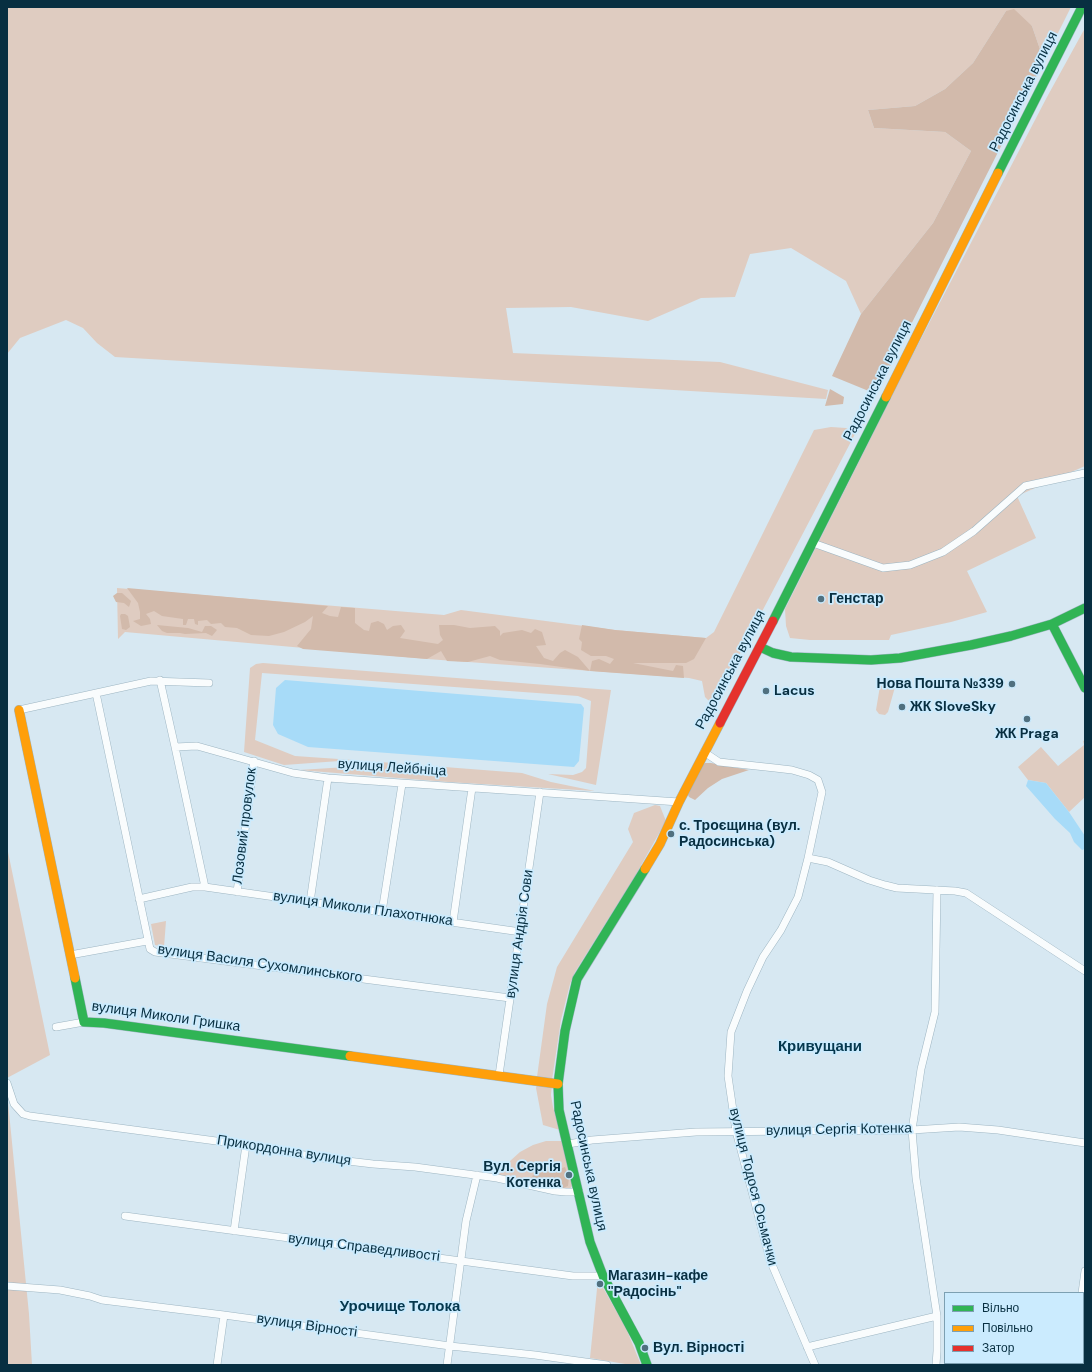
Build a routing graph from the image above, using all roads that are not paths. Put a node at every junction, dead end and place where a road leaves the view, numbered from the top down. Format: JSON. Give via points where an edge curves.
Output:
{"nodes":[{"id":1,"x":1082,"y":7,"type":"edge"},
{"id":2,"x":1085,"y":473,"type":"edge"},
{"id":3,"x":813,"y":543,"type":"junction"},
{"id":4,"x":1085,"y":608,"type":"edge"},
{"id":5,"x":1052,"y":624,"type":"junction"},
{"id":6,"x":760,"y":646,"type":"junction"},
{"id":7,"x":160,"y":680,"type":"junction"},
{"id":8,"x":209,"y":683,"type":"dead end"},
{"id":9,"x":1085,"y":688,"type":"edge"},
{"id":10,"x":96,"y":693,"type":"junction"},
{"id":11,"x":19,"y":710,"type":"joint"},
{"id":12,"x":175,"y":747,"type":"junction"},
{"id":13,"x":704,"y":752,"type":"junction"},
{"id":14,"x":254,"y":761,"type":"junction"},
{"id":15,"x":328,"y":778,"type":"junction"},
{"id":16,"x":402,"y":784,"type":"junction"},
{"id":17,"x":472,"y":788,"type":"junction"},
{"id":18,"x":540,"y":792,"type":"junction"},
{"id":19,"x":679,"y":802,"type":"junction"},
{"id":20,"x":808,"y":858,"type":"junction"},
{"id":21,"x":205,"y":887,"type":"junction"},
{"id":22,"x":936,"y":890,"type":"junction"},
{"id":23,"x":237,"y":892,"type":"junction"},
{"id":24,"x":139,"y":899,"type":"junction"},
{"id":25,"x":310,"y":902,"type":"junction"},
{"id":26,"x":382,"y":912,"type":"junction"},
{"id":27,"x":453,"y":922,"type":"junction"},
{"id":28,"x":520,"y":932,"type":"junction"},
{"id":29,"x":148,"y":941,"type":"junction"},
{"id":30,"x":70,"y":955,"type":"junction"},
{"id":31,"x":1085,"y":971,"type":"edge"},
{"id":32,"x":510,"y":998,"type":"junction"},
{"id":33,"x":84,"y":1022,"type":"junction"},
{"id":34,"x":56,"y":1027,"type":"dead end"},
{"id":35,"x":499,"y":1075,"type":"junction"},
{"id":36,"x":7,"y":1083,"type":"edge"},
{"id":37,"x":558,"y":1084,"type":"junction"},
{"id":38,"x":912,"y":1130,"type":"junction"},
{"id":39,"x":736,"y":1131,"type":"junction"},
{"id":40,"x":1085,"y":1143,"type":"edge"},
{"id":41,"x":568,"y":1144,"type":"junction"},
{"id":42,"x":246,"y":1145,"type":"junction"},
{"id":43,"x":477,"y":1175,"type":"junction"},
{"id":44,"x":579,"y":1192,"type":"junction"},
{"id":45,"x":125,"y":1216,"type":"dead end"},
{"id":46,"x":234,"y":1231,"type":"junction"},
{"id":47,"x":461,"y":1260,"type":"junction"},
{"id":48,"x":1085,"y":1271,"type":"edge"},
{"id":49,"x":603,"y":1276,"type":"junction"},
{"id":50,"x":7,"y":1286,"type":"edge"},
{"id":51,"x":1082,"y":1292,"type":"edge"},
{"id":52,"x":224,"y":1315,"type":"junction"},
{"id":53,"x":937,"y":1316,"type":"junction"},
{"id":54,"x":450,"y":1346,"type":"junction"},
{"id":55,"x":807,"y":1347,"type":"junction"},
{"id":56,"x":218,"y":1365,"type":"edge"},
{"id":57,"x":447,"y":1365,"type":"edge"},
{"id":58,"x":607,"y":1365,"type":"edge"},
{"id":59,"x":647,"y":1365,"type":"edge"},
{"id":60,"x":815,"y":1365,"type":"edge"},
{"id":61,"x":936,"y":1365,"type":"edge"}],
"edges":[{"from":1,"to":3,"type":"street","name":"Радосинська вулиця"},
{"from":2,"to":3,"type":"street","via":[[1025,486],[974,531],[943,552],[910,564],[882,568]]},
{"from":3,"to":6,"type":"street","name":"Радосинська вулиця"},
{"from":4,"to":5,"type":"street"},
{"from":5,"to":6,"type":"street","via":[[971,646],[900,658],[871,660],[791,657],[773,653]]},
{"from":5,"to":9,"type":"street"},
{"from":6,"to":13,"type":"street","name":"Радосинська вулиця"},
{"from":7,"to":8,"type":"street"},
{"from":7,"to":10,"type":"street"},
{"from":7,"to":12,"type":"street"},
{"from":10,"to":11,"type":"street"},
{"from":10,"to":24,"type":"street","name":"вулиця Василя Сухомлинського"},
{"from":11,"to":30,"type":"street","name":"вулиця Миколи Гришка"},
{"from":12,"to":14,"type":"street","name":"вулиця Лейбніца","via":[[197,746]]},
{"from":12,"to":21,"type":"street"},
{"from":13,"to":19,"type":"street","name":"Радосинська вулиця"},
{"from":13,"to":20,"type":"street","name":"вулиця Тодося Осьмачки","via":[[719,762],[792,770],[818,780],[822,792]]},
{"from":14,"to":15,"type":"street","name":"вулиця Лейбніца","via":[[293,773]]},
{"from":14,"to":23,"type":"street","name":"Лозовий провулок"},
{"from":15,"to":16,"type":"street","name":"вулиця Лейбніца"},
{"from":15,"to":25,"type":"street"},
{"from":16,"to":17,"type":"street","name":"вулиця Лейбніца"},
{"from":16,"to":26,"type":"street"},
{"from":17,"to":18,"type":"street","name":"вулиця Лейбніца"},
{"from":17,"to":27,"type":"street"},
{"from":18,"to":19,"type":"street","name":"вулиця Лейбніца"},
{"from":18,"to":28,"type":"street","name":"вулиця Андрія Сови"},
{"from":19,"to":37,"type":"street","name":"Радосинська вулиця","via":[[660,844],[577,979],[564,1031]]},
{"from":20,"to":22,"type":"street","via":[[828,862],[885,885]]},
{"from":20,"to":39,"type":"street","name":"вулиця Тодося Осьмачки","via":[[798,897],[763,957],[731,1032],[728,1076]]},
{"from":21,"to":23,"type":"street","name":"вулиця Миколи Плахотнюка"},
{"from":21,"to":24,"type":"street","name":"вулиця Миколи Плахотнюка","via":[[192,887]]},
{"from":22,"to":31,"type":"street","via":[[955,891],[971,896]]},
{"from":22,"to":38,"type":"street","via":[[935,1012],[921,1069]]},
{"from":23,"to":25,"type":"street","name":"вулиця Миколи Плахотнюка"},
{"from":24,"to":29,"type":"street","name":"вулиця Василя Сухомлинського"},
{"from":25,"to":26,"type":"street","name":"вулиця Миколи Плахотнюка"},
{"from":26,"to":27,"type":"street","name":"вулиця Миколи Плахотнюка"},
{"from":27,"to":28,"type":"street","name":"вулиця Миколи Плахотнюка"},
{"from":28,"to":32,"type":"street","name":"вулиця Андрія Сови"},
{"from":29,"to":30,"type":"street"},
{"from":29,"to":32,"type":"street","name":"вулиця Василя Сухомлинського","via":[[150,949],[155,952]]},
{"from":30,"to":33,"type":"street","name":"вулиця Миколи Гришка"},
{"from":32,"to":35,"type":"street","name":"вулиця Андрія Сови"},
{"from":33,"to":34,"type":"street"},
{"from":33,"to":35,"type":"street","name":"вулиця Миколи Гришка"},
{"from":35,"to":37,"type":"street","name":"вулиця Миколи Гришка"},
{"from":36,"to":42,"type":"street","name":"Прикордонна вулиця","via":[[14,1104],[23,1114],[30,1116]]},
{"from":37,"to":41,"type":"street","name":"Радосинська вулиця","via":[[559,1110]]},
{"from":38,"to":39,"type":"street","name":"вулиця Сергія Котенка"},
{"from":38,"to":40,"type":"street","name":"вулиця Сергія Котенка","via":[[959,1127]]},
{"from":38,"to":53,"type":"street","via":[[918,1193]]},
{"from":39,"to":41,"type":"street","name":"вулиця Сергія Котенка","via":[[666,1134]]},
{"from":39,"to":55,"type":"street","name":"вулиця Тодося Осьмачки","via":[[770,1260]]},
{"from":41,"to":44,"type":"street","name":"Радосинська вулиця"},
{"from":42,"to":43,"type":"street","name":"Прикордонна вулиця","via":[[322,1158],[415,1166]]},
{"from":42,"to":46,"type":"street"},
{"from":43,"to":44,"type":"street","name":"Прикордонна вулиця","via":[[555,1191]]},
{"from":43,"to":47,"type":"street","via":[[466,1221]]},
{"from":44,"to":49,"type":"street","name":"Радосинська вулиця","via":[[590,1242]]},
{"from":45,"to":46,"type":"street","name":"вулиця Справедливості"},
{"from":46,"to":47,"type":"street","name":"вулиця Справедливості"},
{"from":47,"to":49,"type":"street","name":"вулиця Справедливості","via":[[574,1276]]},
{"from":47,"to":54,"type":"street"},
{"from":48,"to":51,"type":"street"},
{"from":49,"to":59,"type":"street","name":"Радосинська вулиця","via":[[639,1343]]},
{"from":50,"to":52,"type":"street","name":"вулиця Вірності","via":[[60,1290],[102,1300]]},
{"from":52,"to":54,"type":"street","name":"вулиця Вірності"},
{"from":52,"to":56,"type":"street"},
{"from":53,"to":55,"type":"street"},
{"from":53,"to":61,"type":"street"},
{"from":54,"to":57,"type":"street"},
{"from":54,"to":58,"type":"street","name":"вулиця Вірності"},
{"from":55,"to":60,"type":"street","name":"вулиця Тодося Осьмачки"}]}
